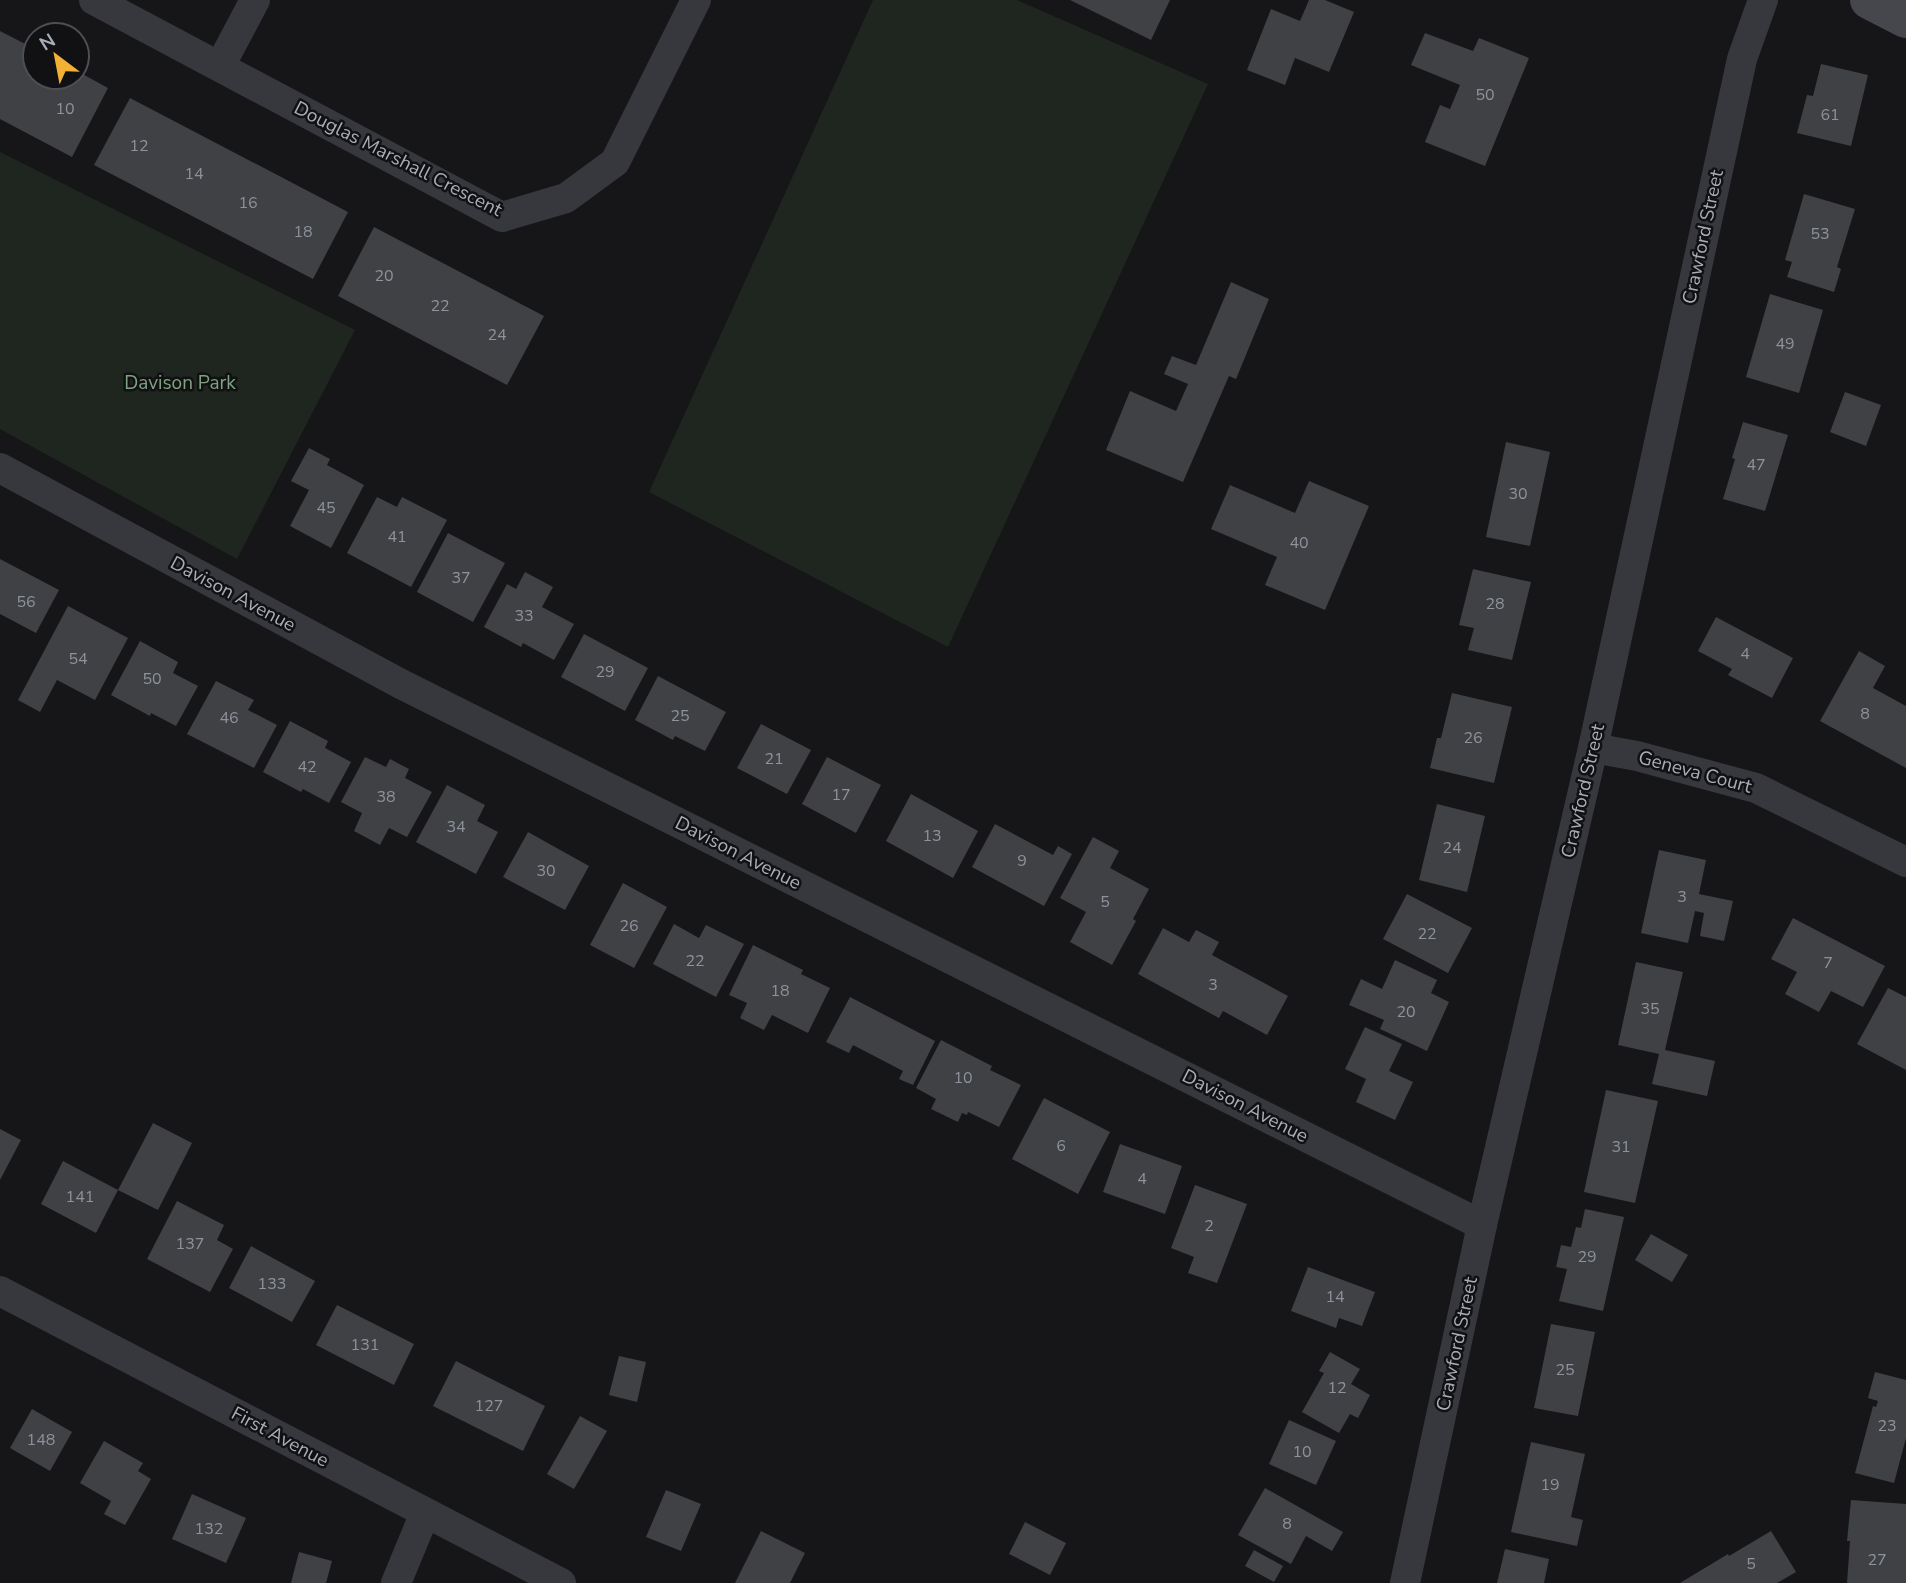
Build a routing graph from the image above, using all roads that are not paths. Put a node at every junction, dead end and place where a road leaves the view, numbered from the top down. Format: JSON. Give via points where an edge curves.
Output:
{"nodes":[{"id":1,"x":94,"y":0,"type":"edge"},
{"id":2,"x":255,"y":0,"type":"edge"},
{"id":3,"x":696,"y":0,"type":"edge"},
{"id":4,"x":1763,"y":0,"type":"edge"},
{"id":5,"x":1869,"y":0,"type":"edge"},
{"id":6,"x":1906,"y":19,"type":"edge"},
{"id":7,"x":220,"y":66,"type":"junction"},
{"id":8,"x":0,"y":468,"type":"edge"},
{"id":9,"x":1593,"y":748,"type":"junction"},
{"id":10,"x":1906,"y":862,"type":"edge"},
{"id":11,"x":1482,"y":1225,"type":"junction"},
{"id":12,"x":0,"y":1291,"type":"edge"},
{"id":13,"x":425,"y":1513,"type":"junction"},
{"id":14,"x":396,"y":1583,"type":"edge"},
{"id":15,"x":561,"y":1583,"type":"edge"},
{"id":16,"x":1405,"y":1583,"type":"edge"}],
"edges":[{"from":1,"to":7,"type":"street","name":"Douglas Marshall Crescent"},
{"from":2,"to":7,"type":"street"},
{"from":3,"to":7,"type":"street","name":"Douglas Marshall Crescent","via":[[615,162],[566,198],[502,217]]},
{"from":4,"to":9,"type":"street","name":"Crawford Street","via":[[1742,59]]},
{"from":5,"to":6,"type":"street"},
{"from":8,"to":11,"type":"street","name":"Davison Avenue","via":[[401,684]]},
{"from":9,"to":10,"type":"street","name":"Geneva Court","via":[[1756,788]]},
{"from":9,"to":11,"type":"street","name":"Crawford Street"},
{"from":11,"to":16,"type":"street","name":"Crawford Street"},
{"from":12,"to":13,"type":"street","name":"First Avenue"},
{"from":13,"to":14,"type":"street"},
{"from":13,"to":15,"type":"street","name":"First Avenue"}]}
